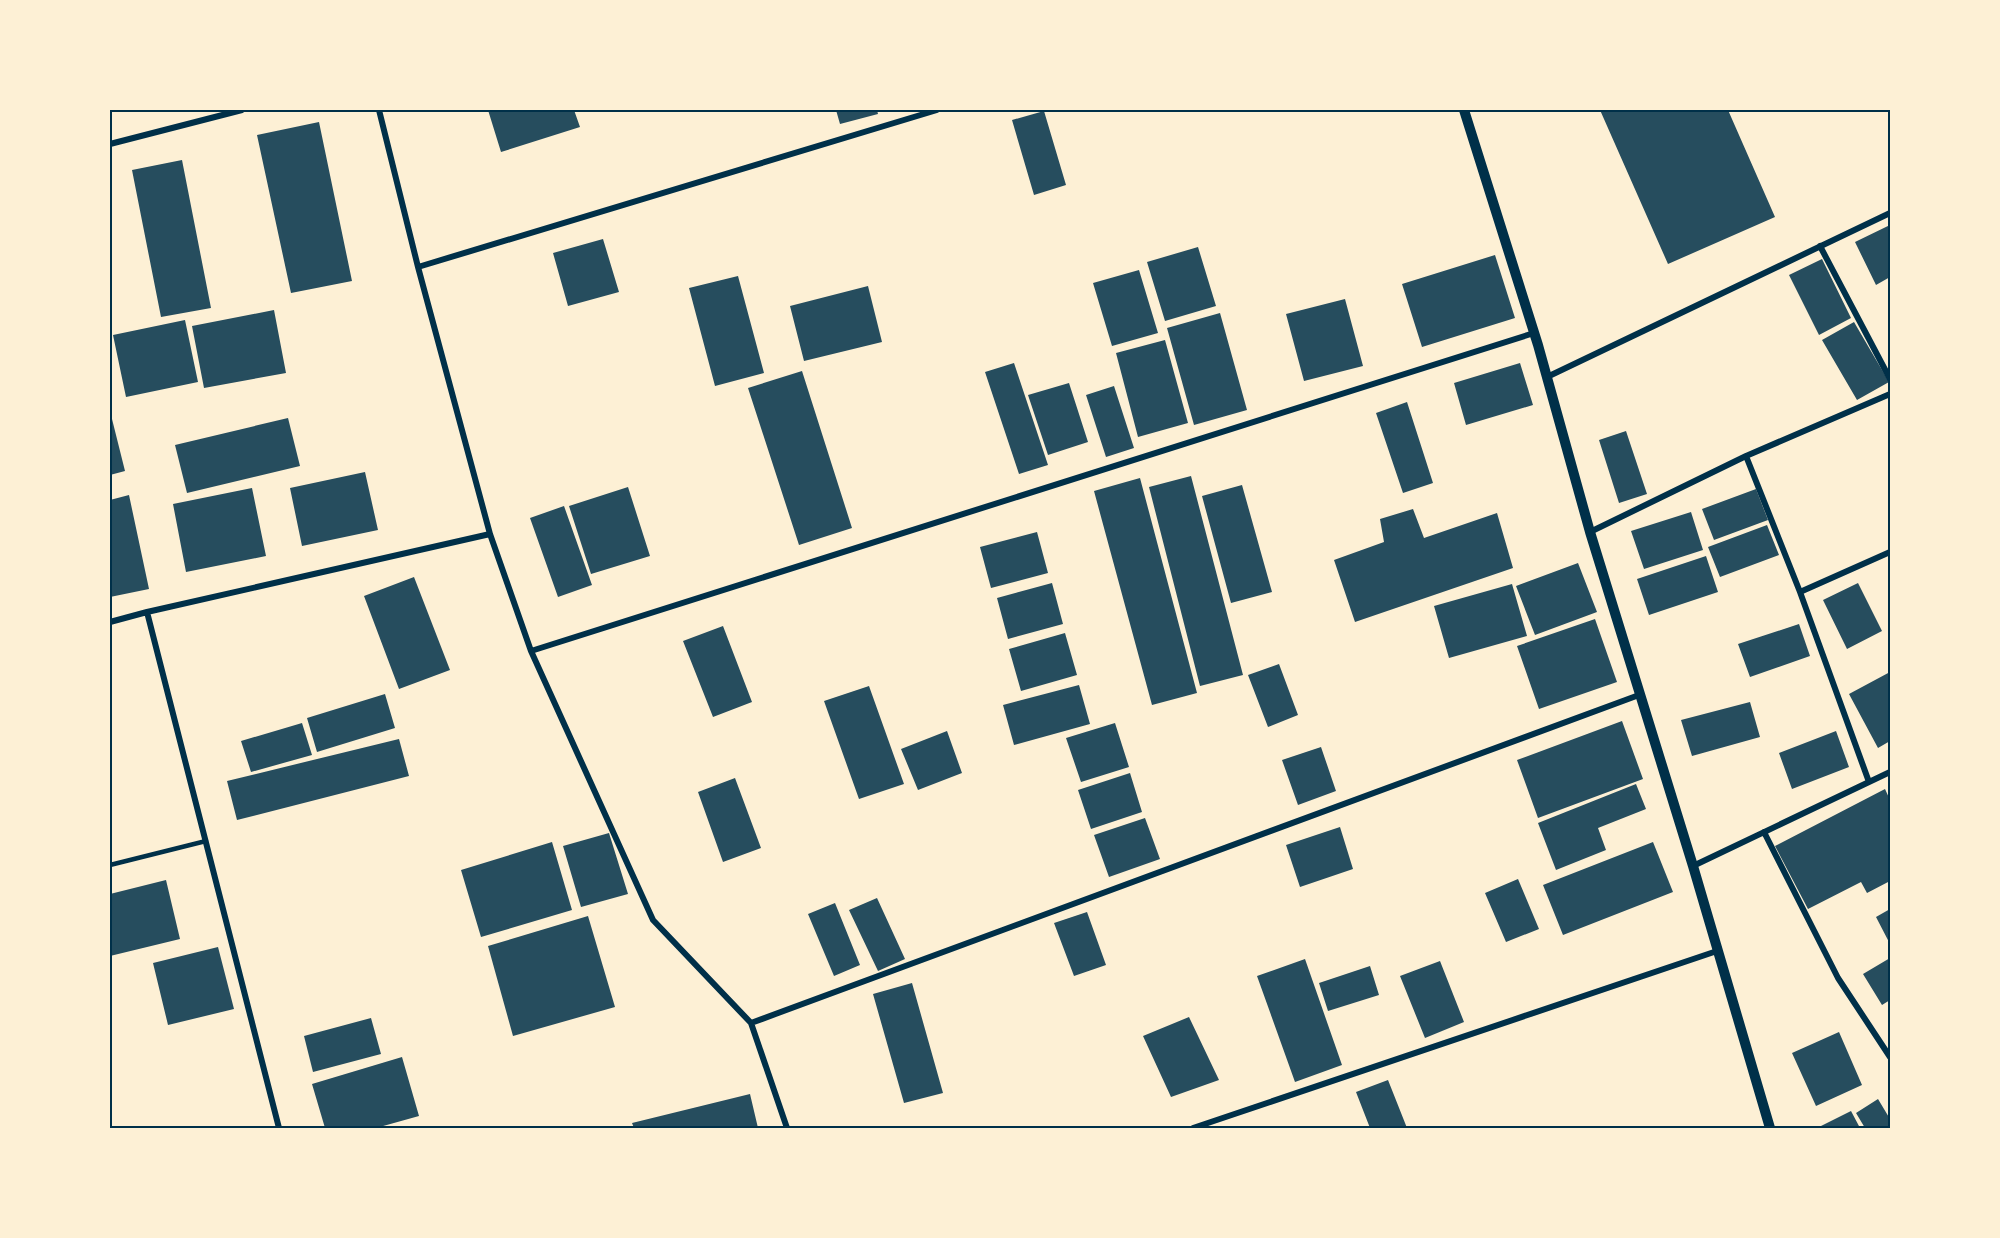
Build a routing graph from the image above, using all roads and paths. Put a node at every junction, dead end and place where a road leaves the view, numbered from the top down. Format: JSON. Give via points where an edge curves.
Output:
{"nodes":[{"id":1,"x":242,"y":110,"type":"edge"},
{"id":2,"x":380,"y":110,"type":"edge"},
{"id":3,"x":937,"y":110,"type":"edge"},
{"id":4,"x":1464,"y":110,"type":"edge"},
{"id":5,"x":110,"y":144,"type":"edge"},
{"id":6,"x":1890,"y":213,"type":"edge"},
{"id":7,"x":1820,"y":246,"type":"junction"},
{"id":8,"x":418,"y":267,"type":"junction"},
{"id":9,"x":1534,"y":333,"type":"junction"},
{"id":10,"x":1547,"y":377,"type":"junction"},
{"id":11,"x":1890,"y":378,"type":"edge"},
{"id":12,"x":1890,"y":394,"type":"edge"},
{"id":13,"x":1746,"y":456,"type":"junction"},
{"id":14,"x":1590,"y":532,"type":"junction"},
{"id":15,"x":490,"y":534,"type":"junction"},
{"id":16,"x":1890,"y":552,"type":"edge"},
{"id":17,"x":1800,"y":592,"type":"junction"},
{"id":18,"x":147,"y":612,"type":"junction"},
{"id":19,"x":110,"y":622,"type":"edge"},
{"id":20,"x":531,"y":651,"type":"junction"},
{"id":21,"x":1639,"y":695,"type":"junction"},
{"id":22,"x":1890,"y":772,"type":"edge"},
{"id":23,"x":1869,"y":782,"type":"junction"},
{"id":24,"x":1764,"y":832,"type":"junction"},
{"id":25,"x":206,"y":841,"type":"junction"},
{"id":26,"x":110,"y":865,"type":"edge"},
{"id":27,"x":1693,"y":866,"type":"junction"},
{"id":28,"x":1718,"y":951,"type":"junction"},
{"id":29,"x":751,"y":1023,"type":"junction"},
{"id":30,"x":1890,"y":1057,"type":"edge"},
{"id":31,"x":279,"y":1128,"type":"edge"},
{"id":32,"x":787,"y":1128,"type":"edge"},
{"id":33,"x":1193,"y":1128,"type":"edge"},
{"id":34,"x":1770,"y":1128,"type":"edge"}],
"edges":[{"from":1,"to":5,"type":"street"},
{"from":2,"to":8,"type":"street"},
{"from":3,"to":8,"type":"street"},
{"from":4,"to":9,"type":"street"},
{"from":6,"to":7,"type":"street"},
{"from":7,"to":10,"type":"street"},
{"from":7,"to":11,"type":"street"},
{"from":8,"to":15,"type":"street"},
{"from":9,"to":10,"type":"street"},
{"from":9,"to":20,"type":"street"},
{"from":10,"to":14,"type":"street"},
{"from":12,"to":13,"type":"street"},
{"from":13,"to":14,"type":"street"},
{"from":13,"to":17,"type":"street"},
{"from":14,"to":21,"type":"street"},
{"from":15,"to":18,"type":"street"},
{"from":15,"to":20,"type":"street"},
{"from":16,"to":17,"type":"street"},
{"from":17,"to":23,"type":"street"},
{"from":18,"to":19,"type":"street"},
{"from":18,"to":25,"type":"street"},
{"from":20,"to":29,"type":"street","via":[[653,920]]},
{"from":21,"to":27,"type":"street"},
{"from":21,"to":29,"type":"street"},
{"from":22,"to":23,"type":"street"},
{"from":23,"to":24,"type":"street"},
{"from":24,"to":27,"type":"street"},
{"from":24,"to":30,"type":"street","via":[[1838,978]]},
{"from":25,"to":26,"type":"lane"},
{"from":25,"to":31,"type":"street"},
{"from":27,"to":28,"type":"street"},
{"from":28,"to":33,"type":"street"},
{"from":28,"to":34,"type":"street"},
{"from":29,"to":32,"type":"street"}]}
